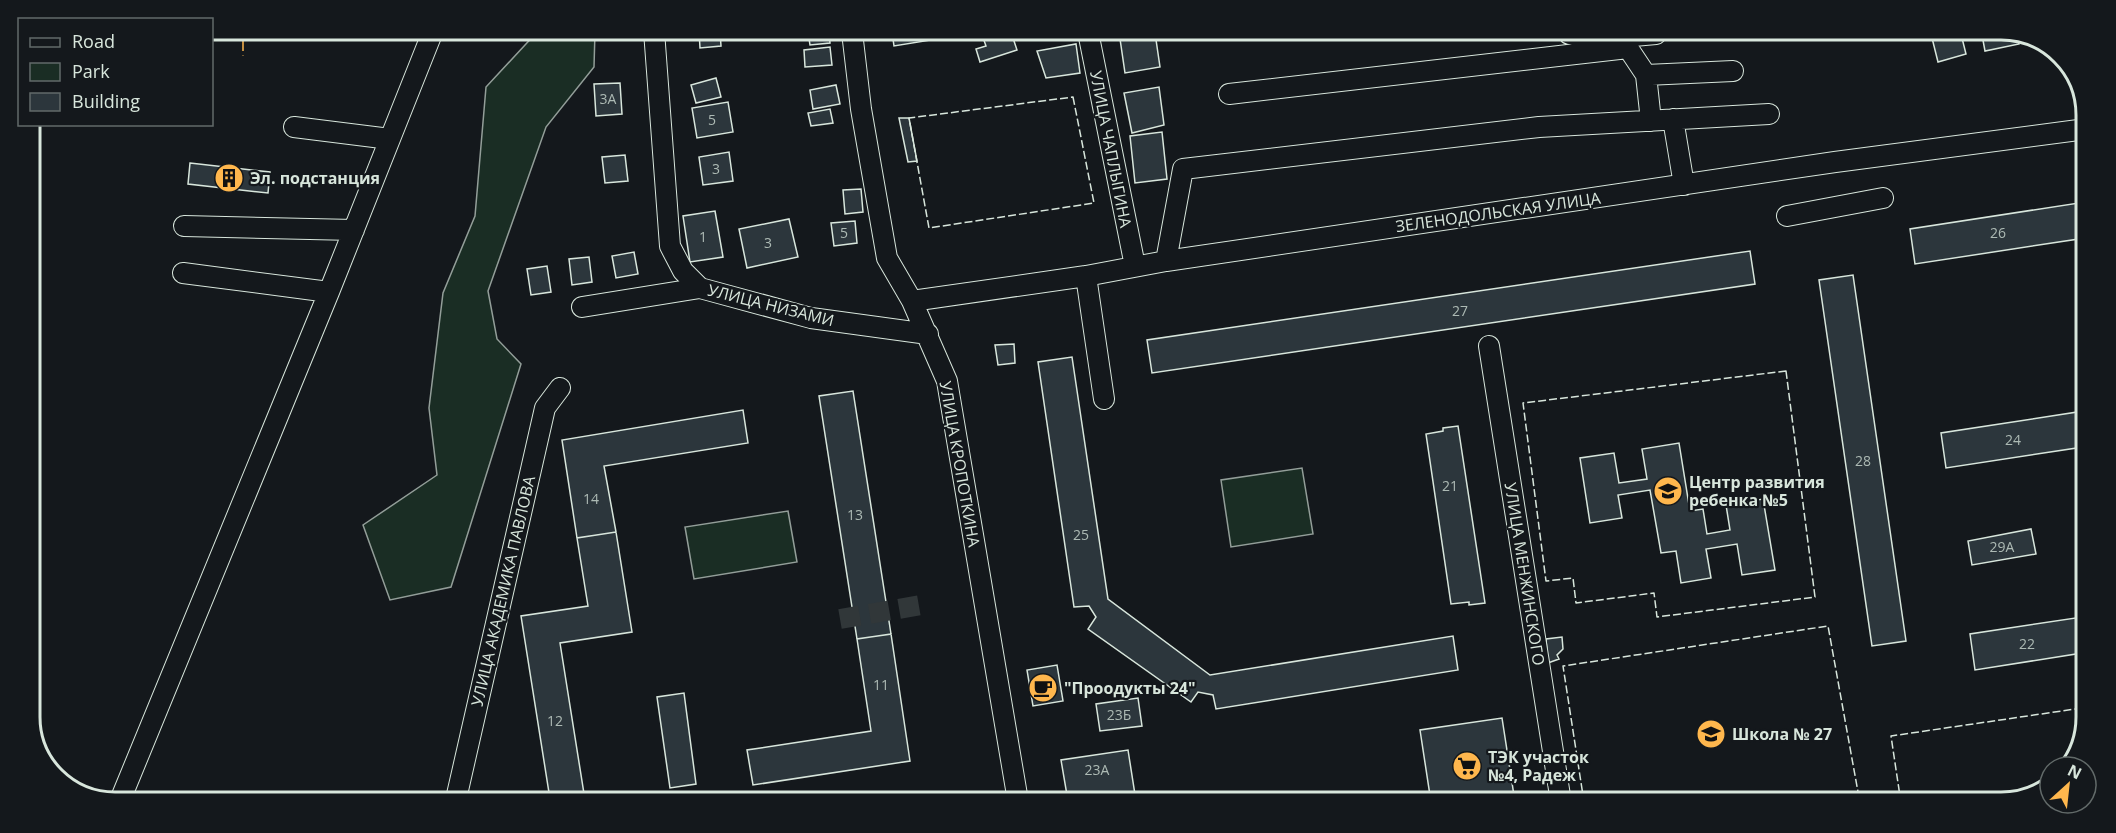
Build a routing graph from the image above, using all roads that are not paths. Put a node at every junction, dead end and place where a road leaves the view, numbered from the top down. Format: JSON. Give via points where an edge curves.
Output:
{"nodes":[{"id":1,"x":429,"y":40,"type":"edge"},
{"id":2,"x":655,"y":40,"type":"edge"},
{"id":3,"x":853,"y":40,"type":"edge"},
{"id":4,"x":1090,"y":40,"type":"edge"},
{"id":5,"x":1733,"y":71,"type":"dead end"},
{"id":6,"x":1646,"y":75,"type":"junction"},
{"id":7,"x":1229,"y":94,"type":"dead end"},
{"id":8,"x":1769,"y":114,"type":"dead end"},
{"id":9,"x":1673,"y":119,"type":"junction"},
{"id":10,"x":1651,"y":121,"type":"junction"},
{"id":11,"x":294,"y":127,"type":"dead end"},
{"id":12,"x":2075,"y":130,"type":"edge"},
{"id":13,"x":390,"y":139,"type":"junction"},
{"id":14,"x":1684,"y":185,"type":"junction"},
{"id":15,"x":1883,"y":198,"type":"dead end"},
{"id":16,"x":1787,"y":216,"type":"dead end"},
{"id":17,"x":184,"y":226,"type":"dead end"},
{"id":18,"x":354,"y":230,"type":"junction"},
{"id":19,"x":1166,"y":261,"type":"junction"},
{"id":20,"x":1135,"y":266,"type":"junction"},
{"id":21,"x":183,"y":273,"type":"dead end"},
{"id":22,"x":1086,"y":276,"type":"junction"},
{"id":23,"x":700,"y":288,"type":"junction"},
{"id":24,"x":329,"y":292,"type":"junction"},
{"id":25,"x":912,"y":301,"type":"junction"},
{"id":26,"x":582,"y":307,"type":"dead end"},
{"id":27,"x":928,"y":334,"type":"junction"},
{"id":28,"x":1489,"y":346,"type":"dead end"},
{"id":29,"x":560,"y":388,"type":"dead end"},
{"id":30,"x":1104,"y":399,"type":"dead end"},
{"id":31,"x":123,"y":792,"type":"edge"},
{"id":32,"x":458,"y":792,"type":"edge"},
{"id":33,"x":1016,"y":792,"type":"edge"},
{"id":34,"x":1559,"y":792,"type":"edge"}],
"edges":[{"from":1,"to":13,"type":"street"},
{"from":2,"to":23,"type":"street","name":"УЛИЦА НИЗАМИ","via":[[670,246],[683,272]]},
{"from":3,"to":25,"type":"street","name":"УЛИЦА КРОПОТКИНА","via":[[887,258]]},
{"from":4,"to":20,"type":"street","name":"УЛИЦА ЧАПЛЫГИНА"},
{"from":5,"to":6,"type":"street"},
{"from":6,"to":7,"type":"street","via":[[1628,48]]},
{"from":6,"to":10,"type":"street"},
{"from":8,"to":9,"type":"street"},
{"from":9,"to":10,"type":"street"},
{"from":9,"to":14,"type":"street"},
{"from":10,"to":19,"type":"street","via":[[1539,127],[1183,170]]},
{"from":11,"to":13,"type":"street"},
{"from":12,"to":14,"type":"street","name":"ЗЕЛЕНОДОЛЬСКАЯ УЛИЦА"},
{"from":13,"to":18,"type":"street"},
{"from":14,"to":19,"type":"street","name":"ЗЕЛЕНОДОЛЬСКАЯ УЛИЦА"},
{"from":15,"to":16,"type":"street"},
{"from":17,"to":18,"type":"street"},
{"from":18,"to":24,"type":"street"},
{"from":19,"to":20,"type":"street","name":"ЗЕЛЕНОДОЛЬСКАЯ УЛИЦА"},
{"from":20,"to":22,"type":"street","name":"ЗЕЛЕНОДОЛЬСКАЯ УЛИЦА"},
{"from":21,"to":24,"type":"street"},
{"from":22,"to":25,"type":"street","name":"ЗЕЛЕНОДОЛЬСКАЯ УЛИЦА"},
{"from":22,"to":30,"type":"street"},
{"from":23,"to":26,"type":"street"},
{"from":23,"to":27,"type":"street","name":"УЛИЦА НИЗАМИ","via":[[811,318]]},
{"from":24,"to":31,"type":"street"},
{"from":25,"to":27,"type":"street","name":"УЛИЦА КРОПОТКИНА"},
{"from":27,"to":33,"type":"street","name":"УЛИЦА КРОПОТКИНА","via":[[947,381]]},
{"from":28,"to":34,"type":"street","name":"УЛИЦА МЕНЖИНСКОГО"},
{"from":29,"to":32,"type":"street","name":"УЛИЦА АКАДЕМИКА ПАВЛОВА","via":[[545,408]]}]}
